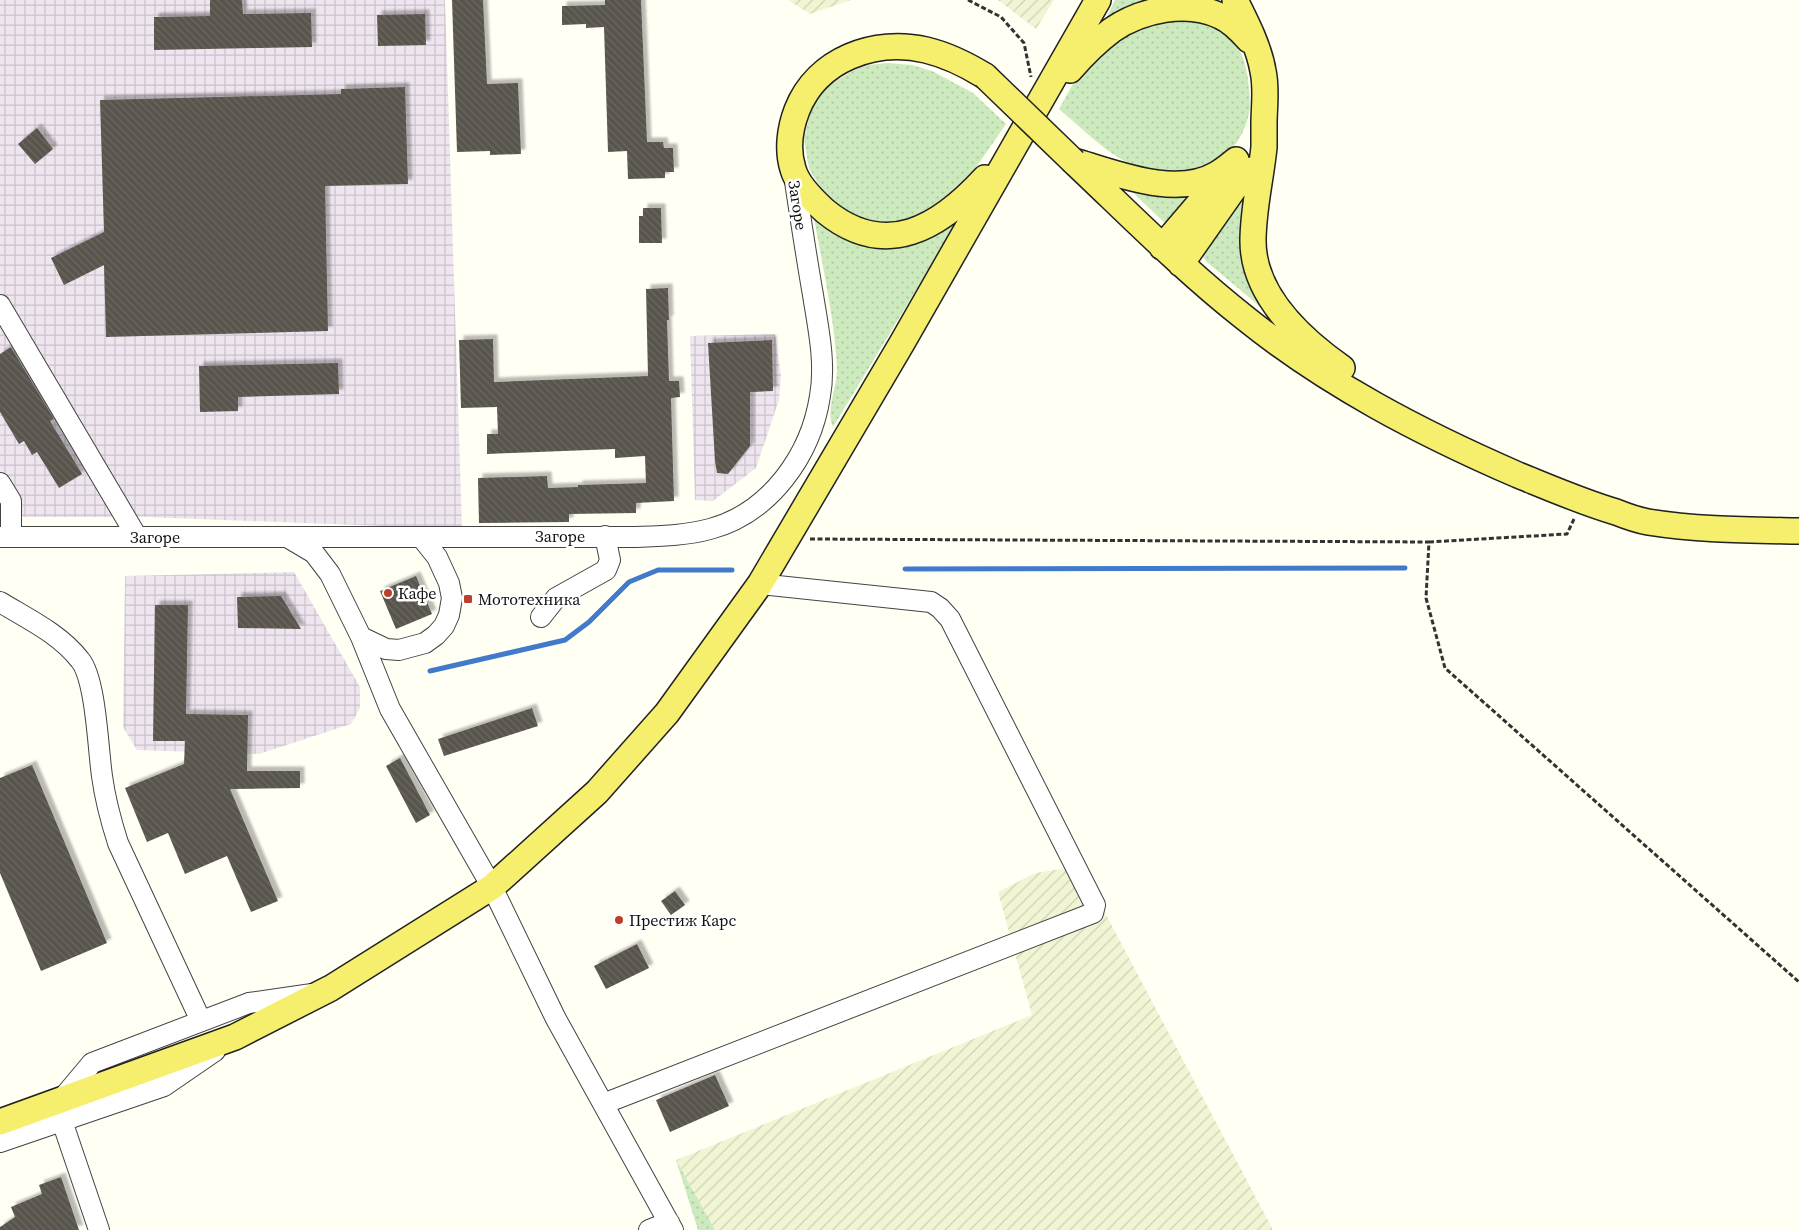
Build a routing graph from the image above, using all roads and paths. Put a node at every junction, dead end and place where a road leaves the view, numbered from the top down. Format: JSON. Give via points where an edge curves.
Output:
{"nodes":[{"id":1,"x":968,"y":0,"type":"edge"},
{"id":2,"x":1098,"y":0,"type":"edge"},
{"id":3,"x":1233,"y":4,"type":"edge"},
{"id":4,"x":1256,"y":48,"type":"junction"},
{"id":5,"x":1038,"y":107,"type":"junction"},
{"id":6,"x":1264,"y":134,"type":"junction"},
{"id":7,"x":1012,"y":149,"type":"junction"},
{"id":8,"x":1236,"y":160,"type":"junction"},
{"id":9,"x":1074,"y":162,"type":"junction"},
{"id":10,"x":793,"y":171,"type":"junction"},
{"id":11,"x":1162,"y":247,"type":"junction"},
{"id":12,"x":1181,"y":264,"type":"junction"},
{"id":13,"x":0,"y":305,"type":"edge"},
{"id":14,"x":1456,"y":448,"type":"junction"},
{"id":15,"x":0,"y":483,"type":"edge"},
{"id":16,"x":1581,"y":502,"type":"junction"},
{"id":17,"x":1799,"y":531,"type":"edge"},
{"id":18,"x":286,"y":536,"type":"junction"},
{"id":19,"x":421,"y":536,"type":"junction"},
{"id":20,"x":604,"y":536,"type":"junction"},
{"id":21,"x":6,"y":537,"type":"edge"},
{"id":22,"x":137,"y":537,"type":"junction"},
{"id":23,"x":788,"y":538,"type":"junction"},
{"id":24,"x":1430,"y":542,"type":"junction"},
{"id":25,"x":760,"y":584,"type":"junction"},
{"id":26,"x":0,"y":602,"type":"edge"},
{"id":27,"x":541,"y":617,"type":"dead end"},
{"id":28,"x":361,"y":637,"type":"junction"},
{"id":29,"x":492,"y":887,"type":"junction"},
{"id":30,"x":1799,"y":982,"type":"edge"},
{"id":31,"x":324,"y":992,"type":"junction"},
{"id":32,"x":201,"y":1021,"type":"junction"},
{"id":33,"x":603,"y":1104,"type":"junction"},
{"id":34,"x":62,"y":1111,"type":"junction"},
{"id":35,"x":0,"y":1122,"type":"edge"},
{"id":36,"x":0,"y":1142,"type":"edge"},
{"id":37,"x":671,"y":1226,"type":"edge"},
{"id":38,"x":99,"y":1230,"type":"edge"},
{"id":39,"x":649,"y":1230,"type":"edge"}],
"edges":[{"from":1,"to":5,"type":"path","via":[[1001,17],[1024,43]]},
{"from":2,"to":5,"type":"main road"},
{"from":3,"to":4,"type":"main road"},
{"from":4,"to":5,"type":"main road","via":[[1234,24],[1220,15],[1192,8],[1158,10],[1127,21],[1100,39]]},
{"from":4,"to":6,"type":"main road","via":[[1263,70]]},
{"from":5,"to":7,"type":"main road"},
{"from":6,"to":8,"type":"main road"},
{"from":6,"to":12,"type":"main road"},
{"from":6,"to":14,"type":"main road","via":[[1254,223],[1254,258],[1266,289],[1279,310],[1318,351]]},
{"from":7,"to":10,"type":"main road","via":[[952,210],[929,225],[901,235],[872,234],[844,224],[817,204]]},
{"from":7,"to":23,"type":"main road"},
{"from":8,"to":9,"type":"main road","via":[[1204,180],[1176,184],[1146,182]]},
{"from":8,"to":11,"type":"main road"},
{"from":9,"to":10,"type":"main road","bridge":true,"via":[[985,76],[946,56],[897,47],[846,57],[818,77],[800,102],[794,119],[790,136]]},
{"from":9,"to":11,"type":"main road"},
{"from":10,"to":20,"type":"street","name":"Загоре","via":[[822,370],[820,396],[804,446],[776,488],[757,506],[734,519],[688,534]]},
{"from":11,"to":12,"type":"main road"},
{"from":12,"to":14,"type":"main road","via":[[1288,351],[1386,412]]},
{"from":13,"to":22,"type":"street"},
{"from":14,"to":16,"type":"main road"},
{"from":15,"to":21,"type":"street","via":[[11,501]]},
{"from":16,"to":17,"type":"main road","via":[[1646,522],[1712,530]]},
{"from":16,"to":24,"type":"path","via":[[1567,534]]},
{"from":18,"to":19,"type":"street","name":"Загоре"},
{"from":18,"to":22,"type":"street","name":"Загоре"},
{"from":18,"to":28,"type":"street","via":[[314,553],[330,574]]},
{"from":19,"to":20,"type":"street","name":"Загоре"},
{"from":19,"to":28,"type":"street","via":[[437,557],[449,582],[452,598],[444,626],[424,643],[400,650],[386,649]]},
{"from":20,"to":27,"type":"street","via":[[610,560],[606,570],[556,598]]},
{"from":21,"to":22,"type":"street","name":"Загоре"},
{"from":23,"to":24,"type":"path"},
{"from":23,"to":25,"type":"main road"},
{"from":24,"to":30,"type":"path","via":[[1426,598],[1445,668]]},
{"from":25,"to":29,"type":"main road","via":[[666,713],[597,792]]},
{"from":25,"to":33,"type":"street","via":[[931,602],[940,608],[950,619],[1095,909],[1093,913]]},
{"from":26,"to":32,"type":"street","via":[[61,640],[82,662],[91,685],[108,813],[118,843]]},
{"from":28,"to":29,"type":"street","via":[[390,709]]},
{"from":29,"to":31,"type":"main road"},
{"from":29,"to":33,"type":"street","via":[[556,1019]]},
{"from":31,"to":32,"type":"street","via":[[249,1003]]},
{"from":31,"to":34,"type":"main road","via":[[234,1037]]},
{"from":32,"to":34,"type":"street","via":[[92,1063]]},
{"from":33,"to":37,"type":"street"},
{"from":34,"to":35,"type":"main road"},
{"from":34,"to":36,"type":"street"},
{"from":34,"to":38,"type":"street"},
{"from":37,"to":39,"type":"street"}]}
